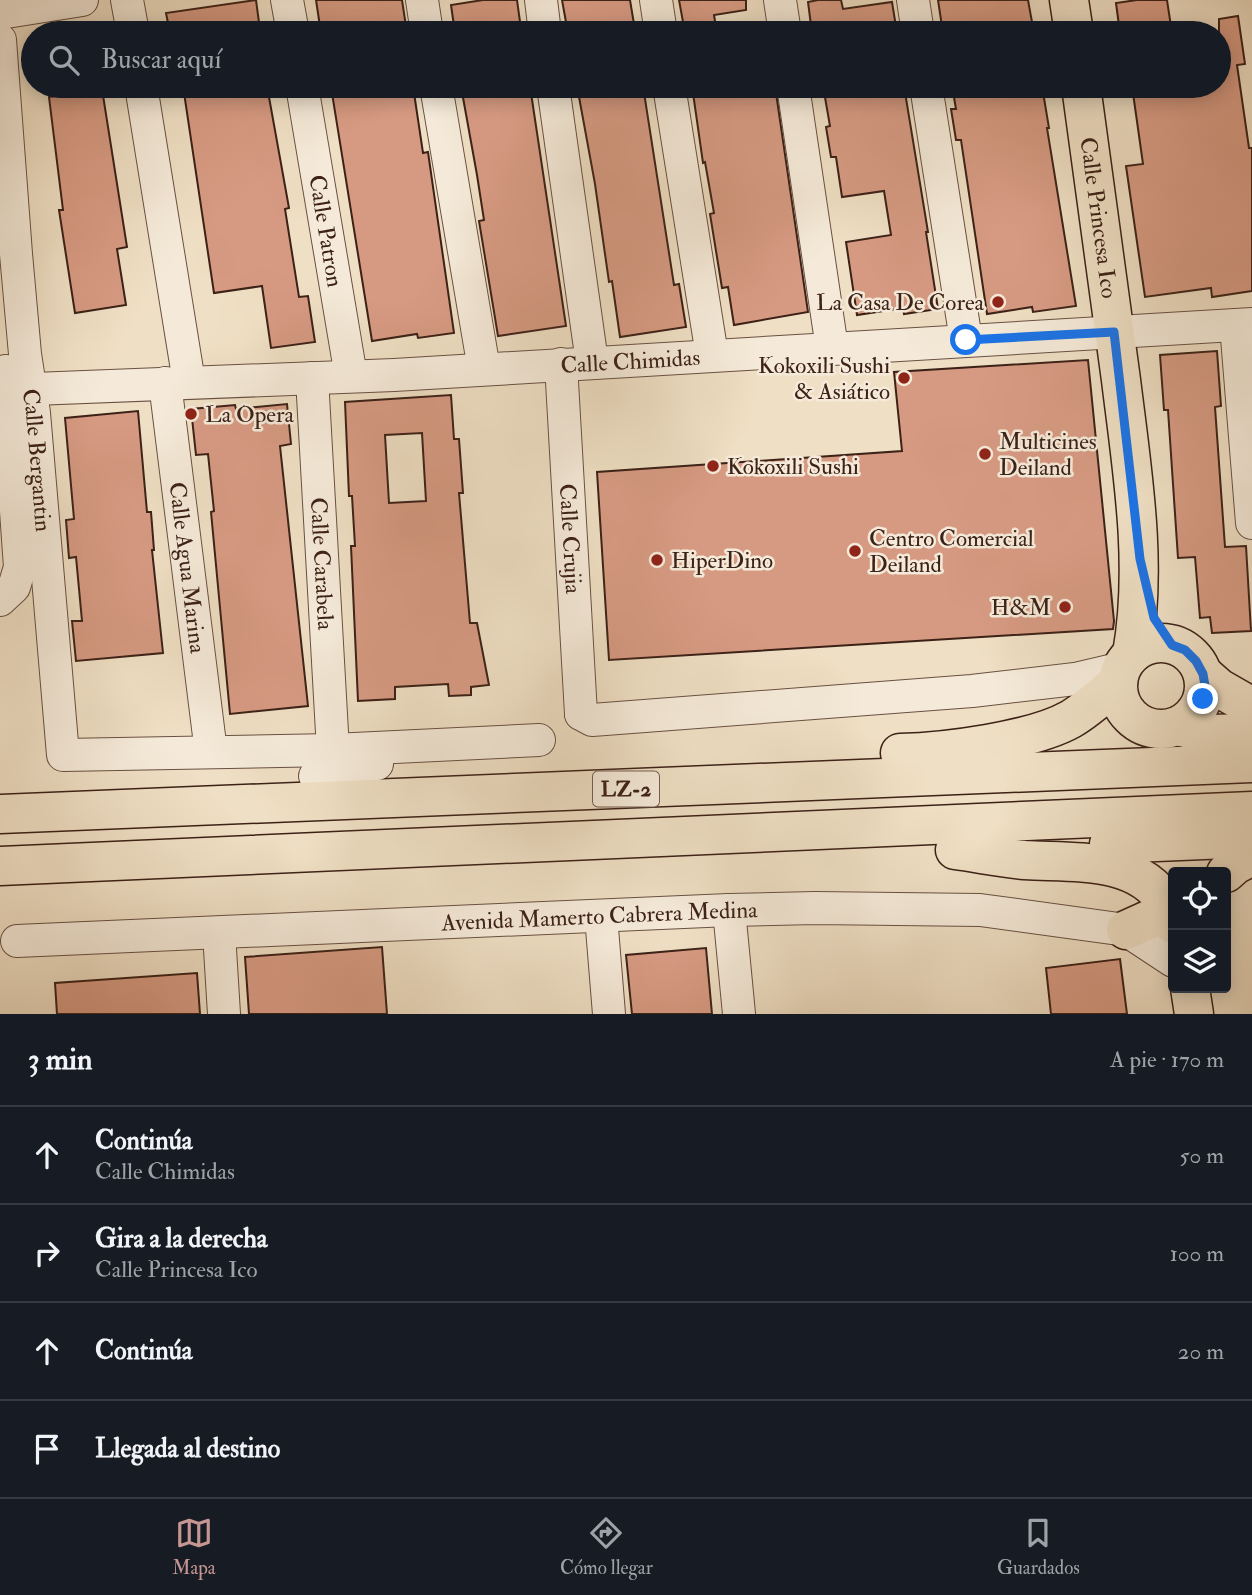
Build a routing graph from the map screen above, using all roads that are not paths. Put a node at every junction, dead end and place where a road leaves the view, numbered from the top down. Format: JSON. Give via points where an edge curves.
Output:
{"nodes":[{"id":1,"x":82,"y":0,"type":"edge"},
{"id":2,"x":127,"y":0,"type":"edge"},
{"id":3,"x":287,"y":0,"type":"edge"},
{"id":4,"x":422,"y":0,"type":"edge"},
{"id":5,"x":541,"y":0,"type":"edge"},
{"id":6,"x":656,"y":0,"type":"edge"},
{"id":7,"x":780,"y":0,"type":"edge"},
{"id":8,"x":913,"y":0,"type":"edge"},
{"id":9,"x":1069,"y":0,"type":"edge"},
{"id":10,"x":0,"y":13,"type":"edge"},
{"id":11,"x":131,"y":21,"type":"edge"},
{"id":12,"x":291,"y":21,"type":"edge"},
{"id":13,"x":426,"y":21,"type":"edge"},
{"id":14,"x":544,"y":21,"type":"edge"},
{"id":15,"x":659,"y":21,"type":"edge"},
{"id":16,"x":783,"y":21,"type":"edge"},
{"id":17,"x":916,"y":21,"type":"edge"},
{"id":18,"x":1072,"y":21,"type":"edge"},
{"id":19,"x":0,"y":40,"type":"edge"},
{"id":20,"x":142,"y":98,"type":"edge"},
{"id":21,"x":304,"y":98,"type":"edge"},
{"id":22,"x":438,"y":98,"type":"edge"},
{"id":23,"x":555,"y":98,"type":"edge"},
{"id":24,"x":672,"y":98,"type":"edge"},
{"id":25,"x":795,"y":98,"type":"edge"},
{"id":26,"x":928,"y":98,"type":"edge"},
{"id":27,"x":1083,"y":98,"type":"edge"},
{"id":28,"x":2,"y":103,"type":"edge"},
{"id":29,"x":0,"y":291,"type":"edge"},
{"id":30,"x":1244,"y":324,"type":"edge"},
{"id":31,"x":1114,"y":332,"type":"junction"},
{"id":32,"x":966,"y":340,"type":"junction"},
{"id":33,"x":832,"y":348,"type":"junction"},
{"id":34,"x":712,"y":355,"type":"junction"},
{"id":35,"x":592,"y":362,"type":"junction"},
{"id":36,"x":561,"y":364,"type":"junction"},
{"id":37,"x":484,"y":369,"type":"junction"},
{"id":38,"x":351,"y":376,"type":"junction"},
{"id":39,"x":312,"y":377,"type":"junction"},
{"id":40,"x":177,"y":383,"type":"junction"},
{"id":41,"x":13,"y":396,"type":"edge"},
{"id":42,"x":0,"y":458,"type":"edge"},
{"id":43,"x":14,"y":486,"type":"junction"},
{"id":44,"x":1252,"y":523,"type":"edge"},
{"id":45,"x":1140,"y":559,"type":"junction"},
{"id":46,"x":7,"y":594,"type":"edge"},
{"id":47,"x":1172,"y":645,"type":"junction"},
{"id":48,"x":1124,"y":668,"type":"junction"},
{"id":49,"x":1203,"y":674,"type":"junction"},
{"id":50,"x":1252,"y":707,"type":"edge"},
{"id":51,"x":581,"y":714,"type":"junction"},
{"id":52,"x":1178,"y":726,"type":"junction"},
{"id":53,"x":1252,"y":733,"type":"edge"},
{"id":54,"x":211,"y":752,"type":"junction"},
{"id":55,"x":324,"y":763,"type":"junction"},
{"id":56,"x":1252,"y":763,"type":"edge"},
{"id":57,"x":0,"y":801,"type":"edge"},
{"id":58,"x":1252,"y":811,"type":"edge"},
{"id":59,"x":0,"y":814,"type":"edge"},
{"id":60,"x":709,"y":836,"type":"junction"},
{"id":61,"x":1252,"y":838,"type":"edge"},
{"id":62,"x":955,"y":850,"type":"junction"},
{"id":63,"x":1252,"y":856,"type":"edge"},
{"id":64,"x":0,"y":866,"type":"edge"},
{"id":65,"x":1231,"y":869,"type":"edge"},
{"id":66,"x":729,"y":910,"type":"junction"},
{"id":67,"x":1168,"y":911,"type":"edge"},
{"id":68,"x":1168,"y":914,"type":"edge"},
{"id":69,"x":601,"y":916,"type":"junction"},
{"id":70,"x":1126,"y":930,"type":"junction"},
{"id":71,"x":219,"y":933,"type":"junction"},
{"id":72,"x":17,"y":941,"type":"dead end"},
{"id":73,"x":1168,"y":958,"type":"edge"},
{"id":74,"x":1191,"y":993,"type":"edge"},
{"id":75,"x":224,"y":1014,"type":"edge"},
{"id":76,"x":610,"y":1014,"type":"edge"},
{"id":77,"x":739,"y":1014,"type":"edge"},
{"id":78,"x":1194,"y":1014,"type":"edge"}],
"edges":[{"from":1,"to":10,"type":"street"},
{"from":2,"to":11,"type":"street"},
{"from":3,"to":12,"type":"street"},
{"from":4,"to":13,"type":"street"},
{"from":5,"to":14,"type":"street"},
{"from":6,"to":15,"type":"street"},
{"from":7,"to":16,"type":"street"},
{"from":8,"to":17,"type":"street"},
{"from":9,"to":18,"type":"main road"},
{"from":19,"to":28,"type":"street","name":"Calle Bergantin"},
{"from":20,"to":40,"type":"street","name":"Calle Agua Marina"},
{"from":21,"to":38,"type":"street","name":"Calle Patron"},
{"from":22,"to":37,"type":"street"},
{"from":23,"to":35,"type":"street"},
{"from":24,"to":34,"type":"street"},
{"from":25,"to":33,"type":"street"},
{"from":26,"to":32,"type":"street"},
{"from":27,"to":31,"type":"main road","name":"Calle Princesa Ico"},
{"from":28,"to":41,"type":"street","name":"Calle Bergantin","via":[[16,254]]},
{"from":29,"to":41,"type":"street"},
{"from":30,"to":31,"type":"street","name":"Calle Chimidas"},
{"from":30,"to":44,"type":"street"},
{"from":31,"to":32,"type":"street","name":"Calle Chimidas"},
{"from":31,"to":45,"type":"main road","name":"Calle Princesa Ico"},
{"from":32,"to":33,"type":"street","name":"Calle Chimidas"},
{"from":33,"to":34,"type":"street","name":"Calle Chimidas"},
{"from":34,"to":35,"type":"street","name":"Calle Chimidas"},
{"from":35,"to":36,"type":"street","name":"Calle Chimidas"},
{"from":36,"to":37,"type":"street","name":"Calle Chimidas"},
{"from":36,"to":51,"type":"street","name":"Calle Crujia"},
{"from":37,"to":38,"type":"street","name":"Calle Chimidas"},
{"from":38,"to":39,"type":"street","name":"Calle Chimidas"},
{"from":39,"to":40,"type":"street","name":"Calle Chimidas"},
{"from":39,"to":55,"type":"street","name":"Calle Carabela"},
{"from":40,"to":41,"type":"street","name":"Calle Chimidas"},
{"from":40,"to":54,"type":"street","name":"Calle Agua Marina"},
{"from":41,"to":43,"type":"street"},
{"from":41,"to":54,"type":"street","name":"Calle Bergantin","via":[[62,755]]},
{"from":42,"to":43,"type":"street"},
{"from":43,"to":46,"type":"street","via":[[20,567]]},
{"from":45,"to":47,"type":"main road","name":"Calle Princesa Ico","via":[[1154,618]]},
{"from":45,"to":48,"type":"main road","name":"Calle Princesa Ico","via":[[1138,616]]},
{"from":47,"to":48,"type":"main road","via":[[1151,645]]},
{"from":47,"to":49,"type":"main road","via":[[1185,650]]},
{"from":48,"to":51,"type":"street","via":[[1075,679],[972,691],[592,720]]},
{"from":48,"to":52,"type":"main road","via":[[1119,695],[1131,717],[1153,729]]},
{"from":48,"to":55,"type":"main road","number":"LZ-2","via":[[1069,720],[1033,733],[928,752]]},
{"from":49,"to":50,"type":"main road"},
{"from":49,"to":52,"type":"main road","via":[[1205,686],[1198,710]]},
{"from":51,"to":55,"type":"street","via":[[565,727],[505,754],[372,765]]},
{"from":52,"to":53,"type":"main road","via":[[1210,734]]},
{"from":54,"to":55,"type":"street"},
{"from":55,"to":57,"type":"main road","number":"LZ-2"},
{"from":56,"to":59,"type":"main road","number":"LZ-2"},
{"from":58,"to":60,"type":"main road","number":"LZ-2"},
{"from":60,"to":62,"type":"main road","number":"LZ-2","via":[[786,850]]},
{"from":60,"to":64,"type":"main road","number":"LZ-2"},
{"from":61,"to":62,"type":"main road","number":"LZ-2"},
{"from":62,"to":67,"type":"main road","number":"LZ-2","via":[[1115,867],[1153,888]]},
{"from":63,"to":65,"type":"main road"},
{"from":66,"to":69,"type":"street","name":"Avenida Mamerto Cabrera Medina"},
{"from":66,"to":70,"type":"street","name":"Avenida Mamerto Cabrera Medina","via":[[980,910]]},
{"from":66,"to":77,"type":"street"},
{"from":68,"to":70,"type":"main road","number":"LZ-2"},
{"from":69,"to":71,"type":"street","name":"Avenida Mamerto Cabrera Medina"},
{"from":69,"to":76,"type":"street"},
{"from":70,"to":73,"type":"street","name":"Avenida Mamerto Cabrera Medina"},
{"from":71,"to":72,"type":"street","name":"Avenida Mamerto Cabrera Medina"},
{"from":71,"to":75,"type":"street"},
{"from":74,"to":78,"type":"main road"}]}
